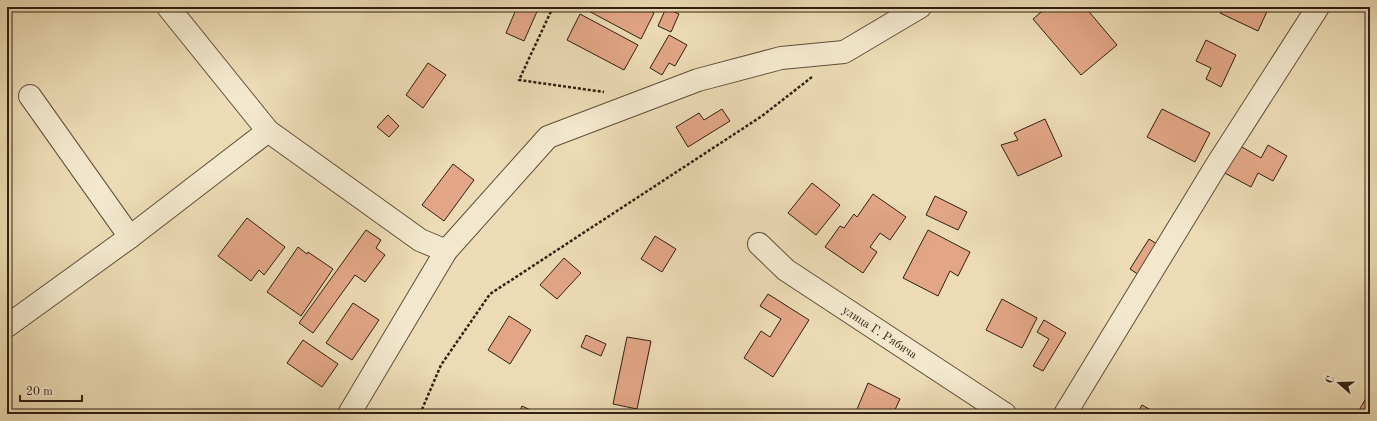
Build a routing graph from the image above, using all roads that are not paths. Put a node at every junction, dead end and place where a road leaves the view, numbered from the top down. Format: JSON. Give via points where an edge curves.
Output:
{"nodes":[{"id":1,"x":168,"y":7,"type":"edge"},
{"id":2,"x":920,"y":7,"type":"edge"},
{"id":3,"x":1318,"y":7,"type":"edge"},
{"id":4,"x":30,"y":96,"type":"dead end"},
{"id":5,"x":268,"y":131,"type":"junction"},
{"id":6,"x":130,"y":237,"type":"junction"},
{"id":7,"x":759,"y":244,"type":"dead end"},
{"id":8,"x":446,"y":251,"type":"junction"},
{"id":9,"x":10,"y":317,"type":"edge"},
{"id":10,"x":348,"y":414,"type":"edge"},
{"id":11,"x":1005,"y":414,"type":"edge"},
{"id":12,"x":1065,"y":414,"type":"edge"}],
"edges":[{"from":1,"to":5,"type":"street"},
{"from":2,"to":8,"type":"street","via":[[844,52],[781,58],[698,80],[548,137]]},
{"from":3,"to":12,"type":"street","via":[[1216,166]]},
{"from":4,"to":6,"type":"street"},
{"from":5,"to":6,"type":"street"},
{"from":5,"to":8,"type":"street","via":[[420,240]]},
{"from":6,"to":9,"type":"street"},
{"from":7,"to":11,"type":"street","name":"улица Г. Рябича","via":[[786,270]]},
{"from":8,"to":10,"type":"street"}]}
